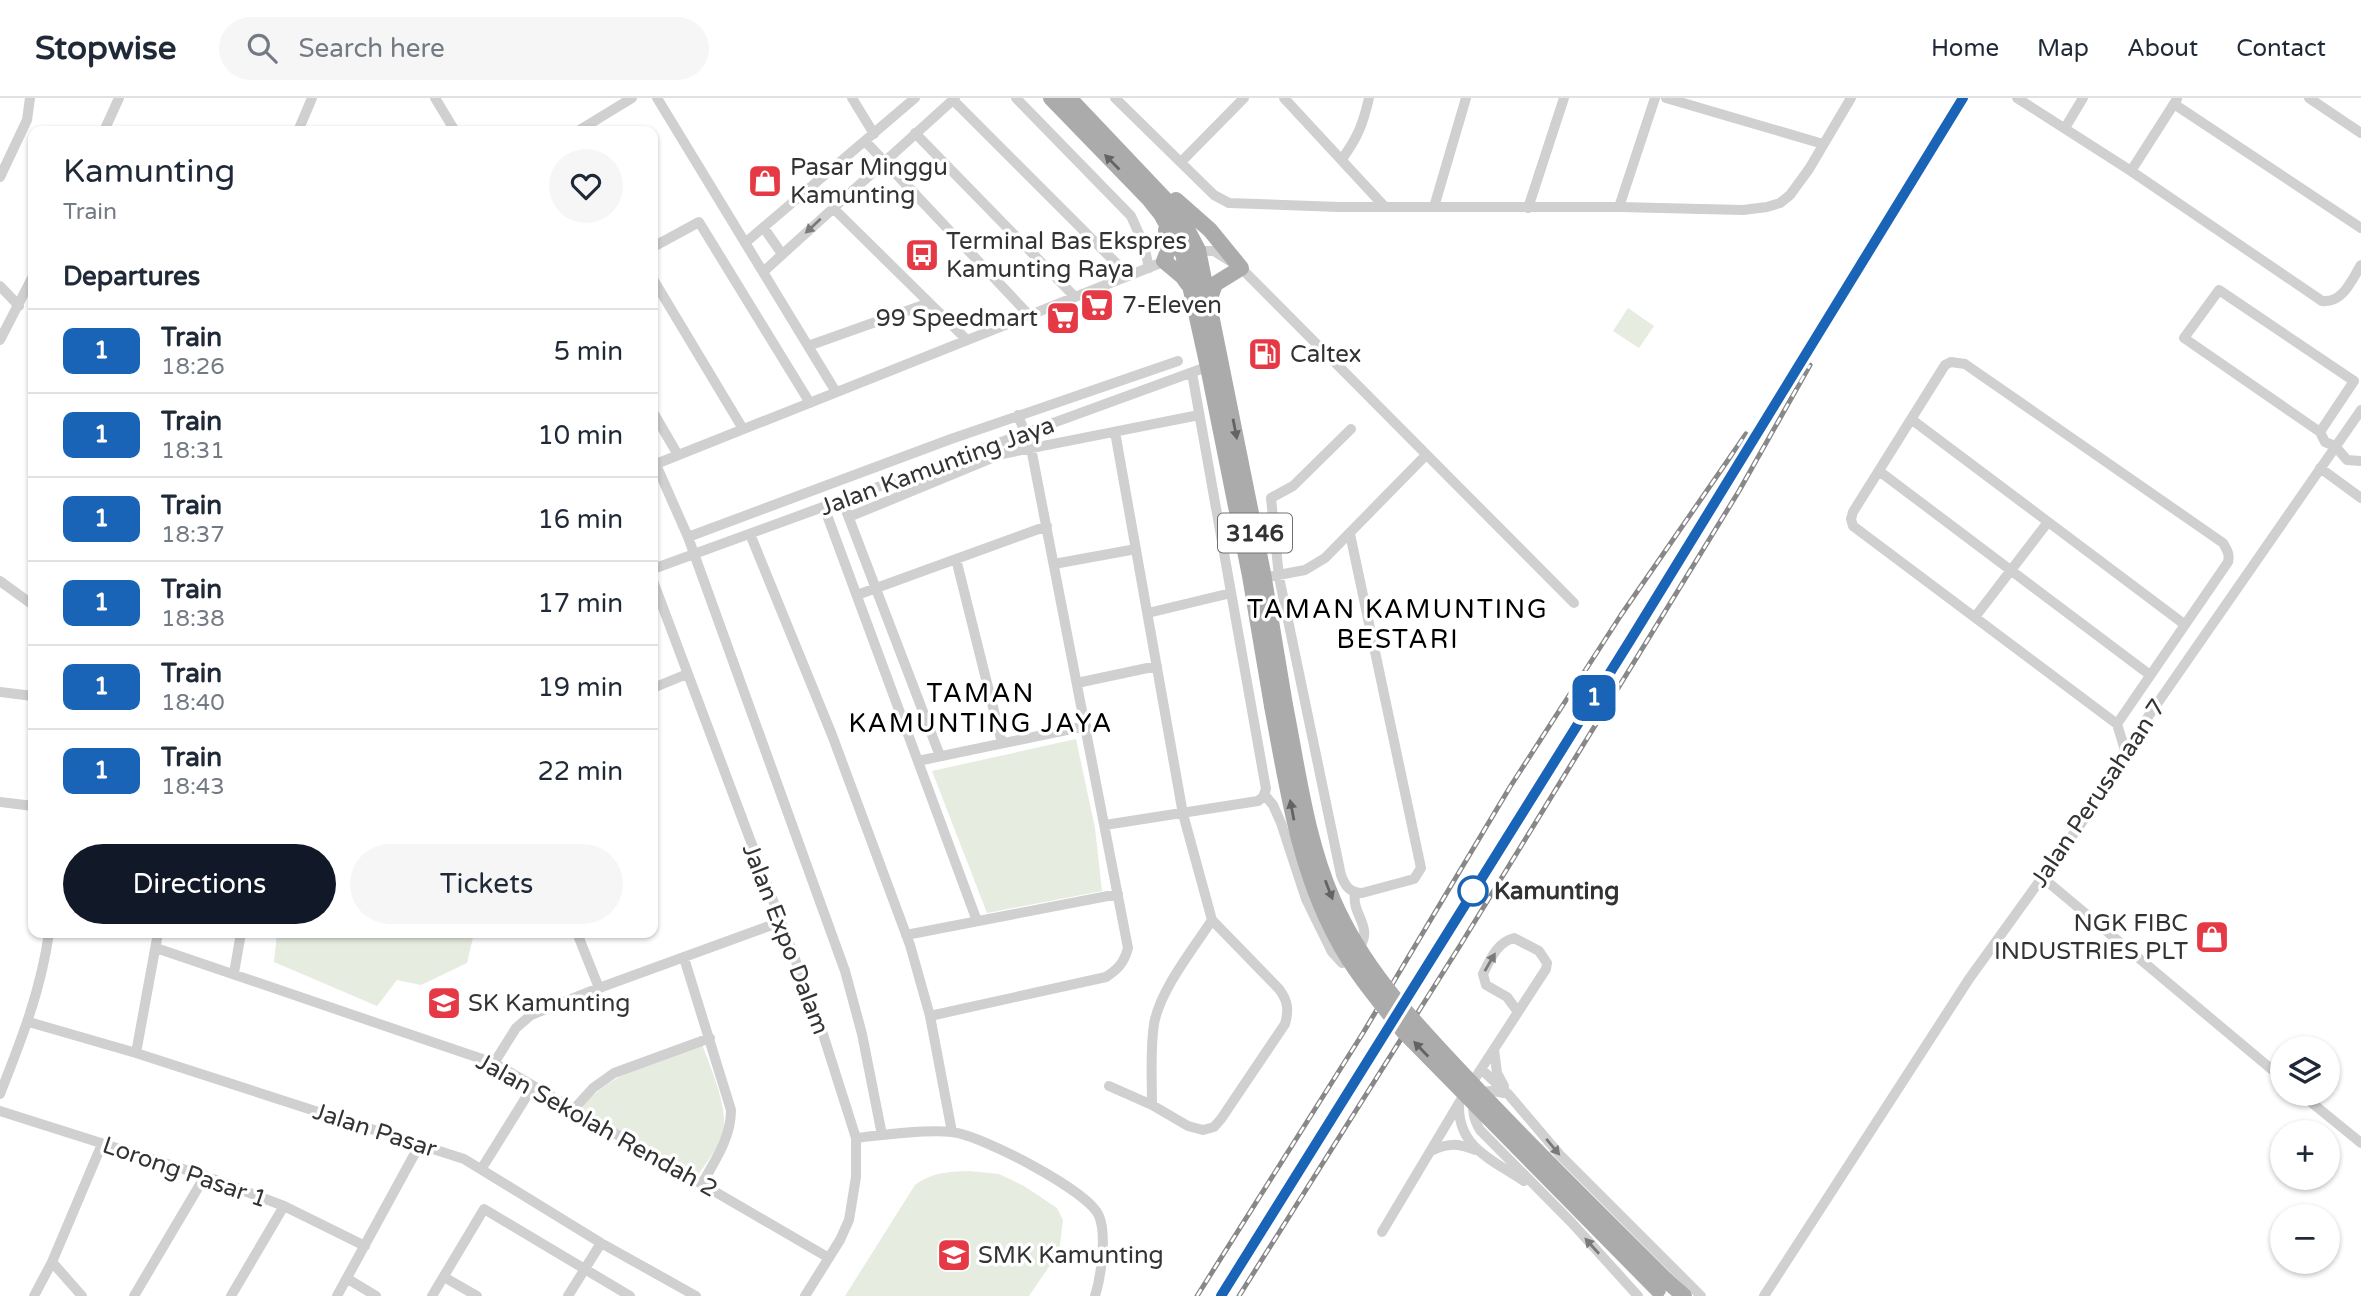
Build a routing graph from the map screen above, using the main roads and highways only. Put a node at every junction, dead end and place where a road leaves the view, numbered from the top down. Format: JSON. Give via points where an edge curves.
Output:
{"nodes":[{"id":1,"x":1049,"y":98,"type":"edge"},
{"id":2,"x":1077,"y":102,"type":"edge"},
{"id":3,"x":1152,"y":185,"type":"junction"},
{"id":4,"x":1161,"y":214,"type":"junction"},
{"id":5,"x":1190,"y":252,"type":"junction"},
{"id":6,"x":1191,"y":289,"type":"junction"},
{"id":7,"x":1209,"y":301,"type":"junction"},
{"id":8,"x":1215,"y":364,"type":"junction"},
{"id":9,"x":1278,"y":705,"type":"junction"},
{"id":10,"x":1664,"y":1289,"type":"edge"},
{"id":11,"x":1684,"y":1296,"type":"edge"}],
"edges":[{"from":4,"to":1,"type":"main road","number":"3146","one_way":true},
{"from":2,"to":3,"type":"main road","number":"3146"},
{"from":3,"to":5,"type":"main road","number":"3146","via":[[1179,214]]},
{"from":3,"to":7,"type":"main road","via":[[1193,215],[1241,268],[1215,284]]},
{"from":4,"to":5,"type":"main road","number":"3146"},
{"from":4,"to":6,"type":"main road","via":[[1168,252],[1156,265],[1183,277]]},
{"from":5,"to":6,"type":"main road","number":"3146"},
{"from":5,"to":7,"type":"main road","number":"3146"},
{"from":6,"to":8,"type":"main road","number":"3146"},
{"from":7,"to":8,"type":"main road","number":"3146"},
{"from":8,"to":9,"type":"main road","number":"3146","via":[[1250,576]]},
{"from":8,"to":9,"type":"main road","number":"3146","one_way":true,"via":[[1271,575]]},
{"from":9,"to":10,"type":"main road","number":"3146","bridge":true,"via":[[1315,853],[1332,900],[1377,978]]},
{"from":10,"to":11,"type":"main road","number":"3146"}]}
